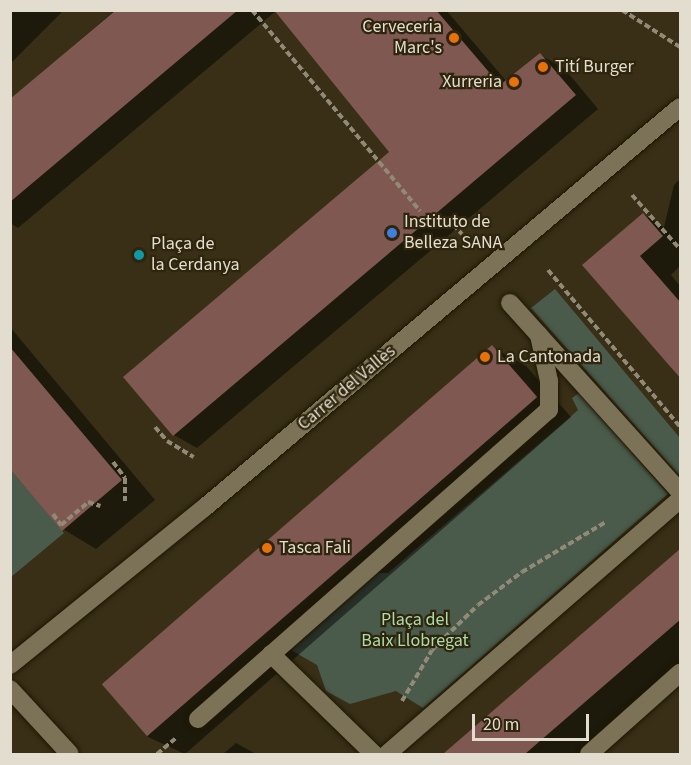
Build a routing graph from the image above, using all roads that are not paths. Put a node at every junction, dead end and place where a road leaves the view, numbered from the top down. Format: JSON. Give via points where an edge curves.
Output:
{"nodes":[{"id":1,"x":681,"y":107,"type":"edge"},
{"id":2,"x":510,"y":303,"type":"dead end"},
{"id":3,"x":539,"y":335,"type":"junction"},
{"id":4,"x":681,"y":492,"type":"edge"},
{"id":5,"x":681,"y":499,"type":"edge"},
{"id":6,"x":271,"y":654,"type":"junction"},
{"id":7,"x":10,"y":665,"type":"edge"},
{"id":8,"x":681,"y":673,"type":"edge"},
{"id":9,"x":10,"y":689,"type":"edge"},
{"id":10,"x":198,"y":719,"type":"dead end"},
{"id":11,"x":70,"y":754,"type":"edge"},
{"id":12,"x":374,"y":754,"type":"edge"},
{"id":13,"x":387,"y":754,"type":"edge"},
{"id":14,"x":589,"y":754,"type":"edge"}],
"edges":[{"from":1,"to":7,"type":"street","name":"Carrer del Vallès","via":[[204,508]]},
{"from":2,"to":3,"type":"street"},
{"from":3,"to":4,"type":"street"},
{"from":3,"to":6,"type":"street","via":[[549,381],[549,410]]},
{"from":5,"to":13,"type":"street"},
{"from":6,"to":10,"type":"street"},
{"from":6,"to":12,"type":"street"},
{"from":8,"to":14,"type":"street"},
{"from":9,"to":11,"type":"street"}]}
